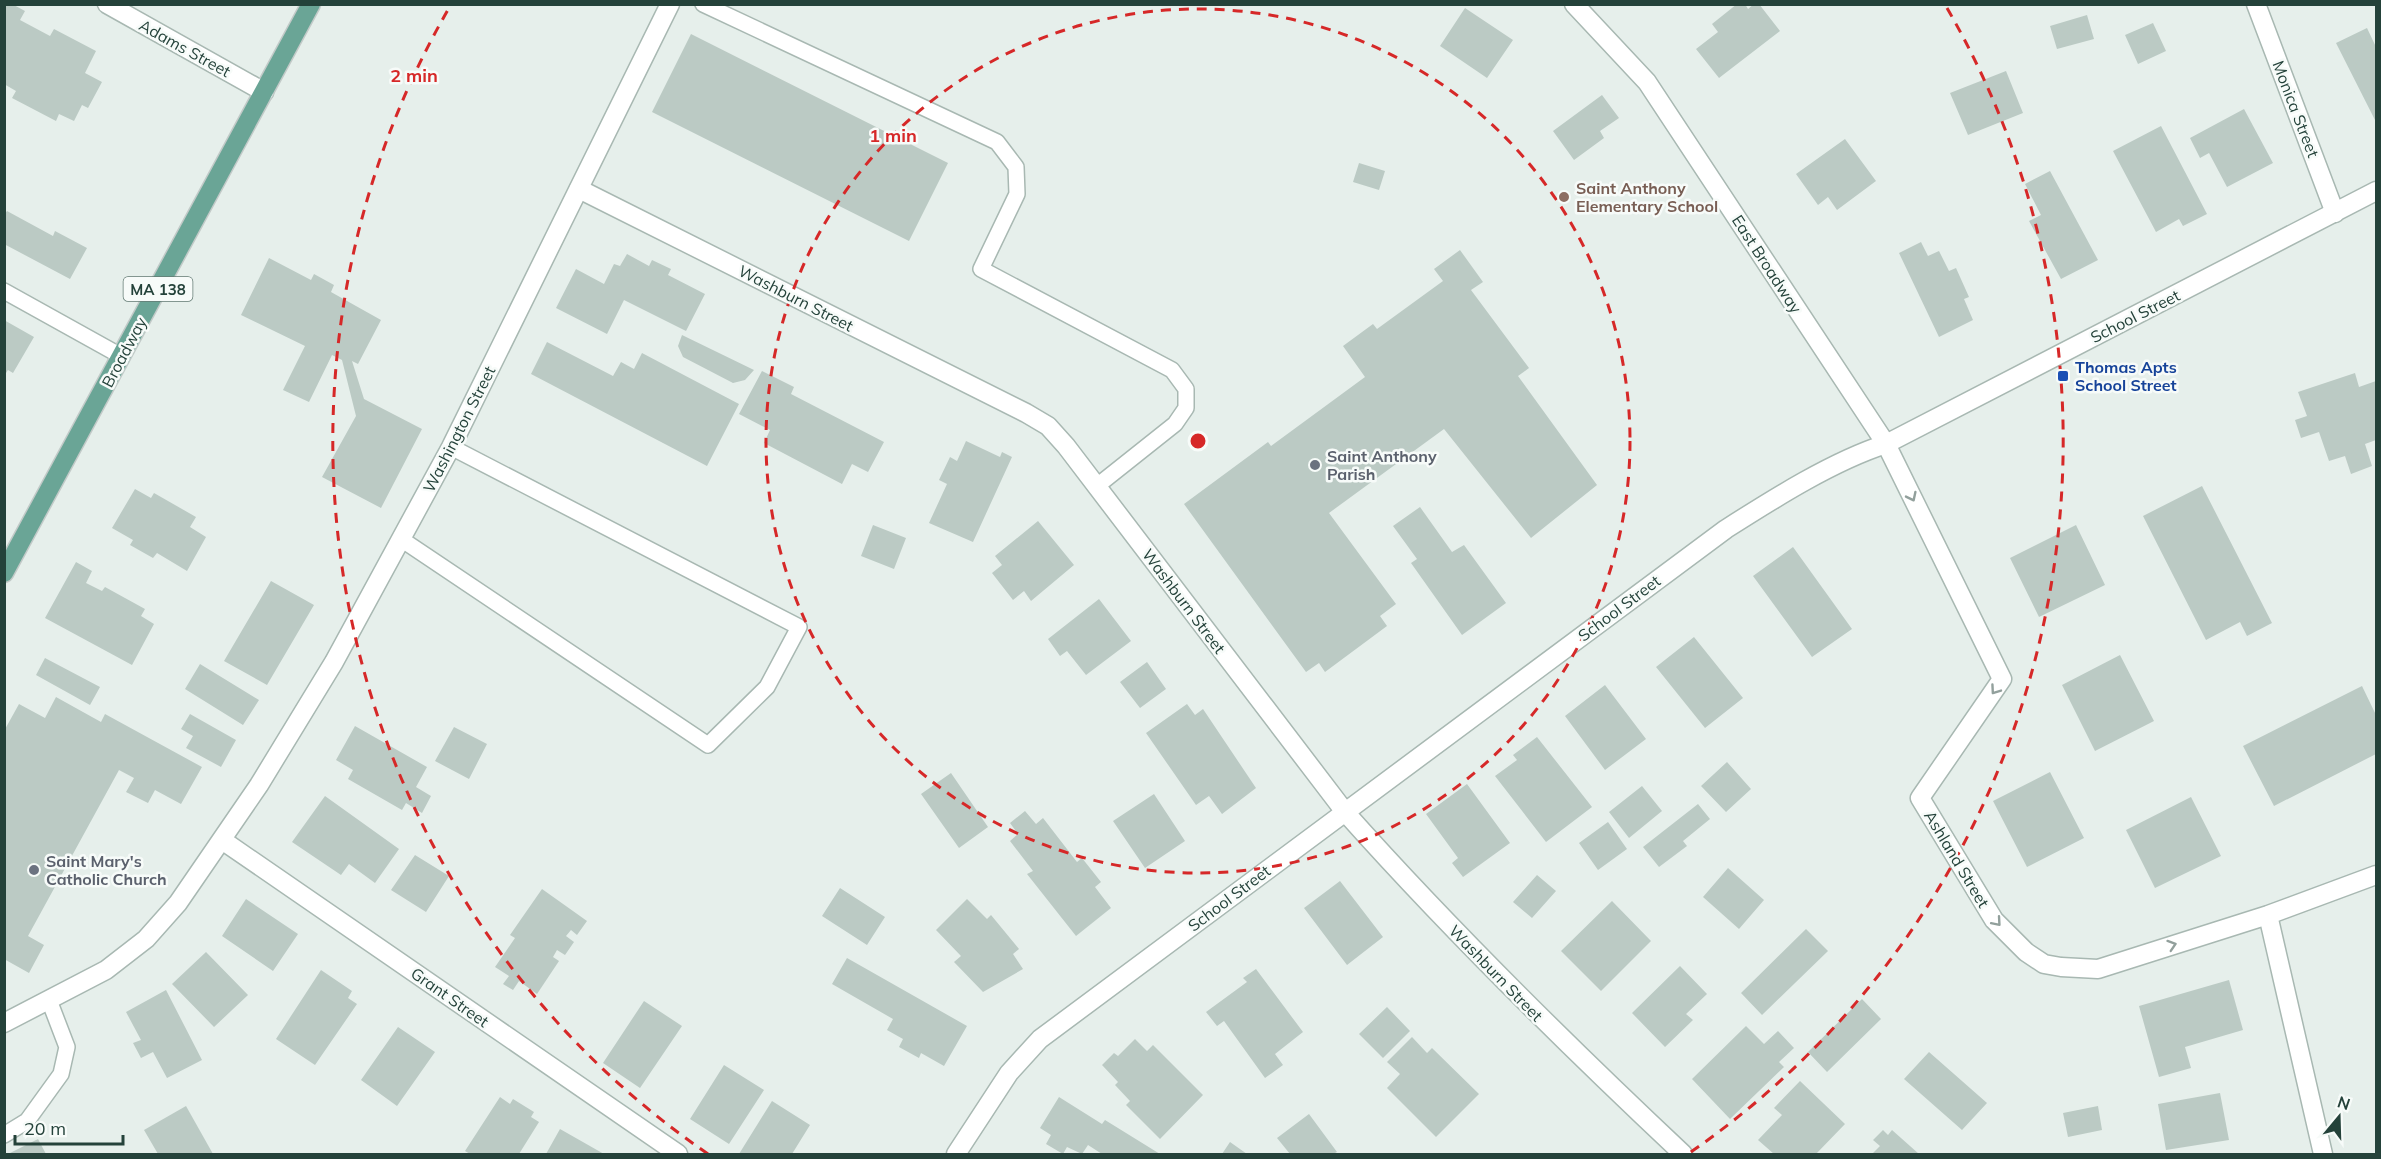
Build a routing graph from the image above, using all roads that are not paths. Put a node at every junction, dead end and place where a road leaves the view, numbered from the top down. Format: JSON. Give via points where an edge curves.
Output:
{"nodes":[{"id":1,"x":106,"y":4,"type":"edge"},
{"id":2,"x":311,"y":4,"type":"edge"},
{"id":3,"x":670,"y":4,"type":"edge"},
{"id":4,"x":704,"y":4,"type":"edge"},
{"id":5,"x":1574,"y":4,"type":"edge"},
{"id":6,"x":2256,"y":4,"type":"edge"},
{"id":7,"x":264,"y":92,"type":"junction"},
{"id":8,"x":579,"y":189,"type":"junction"},
{"id":9,"x":2376,"y":191,"type":"edge"},
{"id":10,"x":2335,"y":213,"type":"junction"},
{"id":11,"x":4,"y":291,"type":"edge"},
{"id":12,"x":122,"y":356,"type":"junction"},
{"id":13,"x":1886,"y":444,"type":"junction"},
{"id":14,"x":451,"y":447,"type":"junction"},
{"id":15,"x":1097,"y":486,"type":"junction"},
{"id":16,"x":401,"y":539,"type":"junction"},
{"id":17,"x":4,"y":573,"type":"edge"},
{"id":18,"x":1345,"y":812,"type":"junction"},
{"id":19,"x":222,"y":840,"type":"junction"},
{"id":20,"x":2376,"y":875,"type":"edge"},
{"id":21,"x":2268,"y":915,"type":"junction"},
{"id":22,"x":49,"y":1000,"type":"junction"},
{"id":23,"x":4,"y":1023,"type":"edge"},
{"id":24,"x":4,"y":1136,"type":"edge"},
{"id":25,"x":678,"y":1155,"type":"edge"},
{"id":26,"x":956,"y":1155,"type":"edge"},
{"id":27,"x":1683,"y":1155,"type":"edge"},
{"id":28,"x":2323,"y":1155,"type":"edge"}],
"edges":[{"from":1,"to":7,"type":"street","name":"Adams Street"},
{"from":2,"to":7,"type":"main road","name":"Broadway","number":"MA 138"},
{"from":3,"to":8,"type":"street","name":"Washington Street"},
{"from":4,"to":15,"type":"lane","via":[[997,142],[1016,166],[1017,194],[981,269],[1172,370],[1186,389],[1186,408],[1175,424]]},
{"from":5,"to":13,"type":"street","name":"East Broadway","via":[[1647,82]]},
{"from":6,"to":10,"type":"street","name":"Monica Street"},
{"from":7,"to":12,"type":"main road","name":"Broadway","number":"MA 138"},
{"from":8,"to":14,"type":"street","name":"Washington Street"},
{"from":8,"to":15,"type":"street","name":"Washburn Street","via":[[1038,420],[1057,435]]},
{"from":9,"to":10,"type":"street","name":"School Street"},
{"from":10,"to":13,"type":"street","name":"School Street"},
{"from":11,"to":12,"type":"lane"},
{"from":12,"to":17,"type":"main road","name":"Broadway","number":"MA 138"},
{"from":13,"to":18,"type":"street","name":"School Street","via":[[1865,451],[1726,529]]},
{"from":13,"to":21,"type":"street","name":"Ashland Street","one_way":true,"via":[[2002,680],[1920,798],[1994,920],[2044,964],[2098,969]]},
{"from":14,"to":16,"type":"street","name":"Washington Street"},
{"from":14,"to":16,"type":"lane","via":[[799,627],[767,687],[708,745]]},
{"from":15,"to":18,"type":"street","name":"Washburn Street"},
{"from":16,"to":19,"type":"street","name":"Washington Street","via":[[318,692]]},
{"from":18,"to":26,"type":"street","name":"School Street","via":[[1040,1039],[1009,1073]]},
{"from":18,"to":27,"type":"street","name":"Washburn Street","via":[[1528,1007]]},
{"from":19,"to":22,"type":"street","name":"Washington Street","via":[[178,903],[146,939],[106,970]]},
{"from":19,"to":25,"type":"street","name":"Grant Street"},
{"from":20,"to":21,"type":"street","name":"Ashland Street"},
{"from":21,"to":28,"type":"street"},
{"from":22,"to":23,"type":"street","name":"Washington Street"},
{"from":22,"to":24,"type":"lane","via":[[67,1047],[61,1074],[27,1121]]}]}
